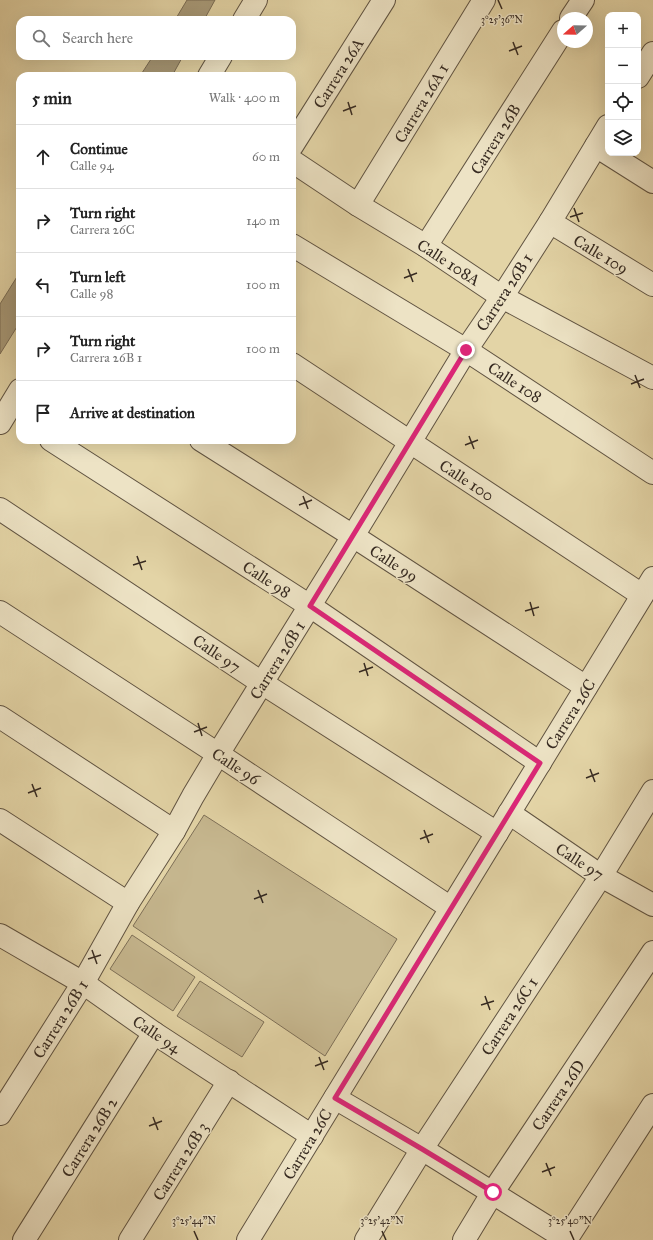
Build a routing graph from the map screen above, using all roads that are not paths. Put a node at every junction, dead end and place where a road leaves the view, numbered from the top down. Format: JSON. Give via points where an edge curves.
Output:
{"nodes":[{"id":1,"x":256,"y":0,"type":"edge"},
{"id":2,"x":384,"y":0,"type":"edge"},
{"id":3,"x":484,"y":0,"type":"edge"},
{"id":4,"x":583,"y":0,"type":"edge"},
{"id":5,"x":575,"y":12,"type":"edge"},
{"id":6,"x":246,"y":16,"type":"edge"},
{"id":7,"x":557,"y":40,"type":"edge"},
{"id":8,"x":653,"y":53,"type":"edge"},
{"id":9,"x":219,"y":60,"type":"edge"},
{"id":10,"x":211,"y":72,"type":"edge"},
{"id":11,"x":644,"y":77,"type":"edge"},
{"id":12,"x":605,"y":131,"type":"edge"},
{"id":13,"x":296,"y":140,"type":"edge"},
{"id":14,"x":596,"y":146,"type":"junction"},
{"id":15,"x":296,"y":164,"type":"edge"},
{"id":16,"x":653,"y":182,"type":"edge"},
{"id":17,"x":358,"y":205,"type":"junction"},
{"id":18,"x":550,"y":222,"type":"junction"},
{"id":19,"x":426,"y":246,"type":"junction"},
{"id":20,"x":296,"y":247,"type":"edge"},
{"id":21,"x":653,"y":285,"type":"edge"},
{"id":22,"x":502,"y":297,"type":"junction"},
{"id":23,"x":466,"y":350,"type":"junction"},
{"id":24,"x":296,"y":367,"type":"edge"},
{"id":25,"x":653,"y":378,"type":"edge"},
{"id":26,"x":16,"y":400,"type":"edge"},
{"id":27,"x":9,"y":418,"type":"edge"},
{"id":28,"x":410,"y":442,"type":"junction"},
{"id":29,"x":57,"y":444,"type":"edge"},
{"id":30,"x":207,"y":444,"type":"edge"},
{"id":31,"x":653,"y":473,"type":"edge"},
{"id":32,"x":0,"y":508,"type":"edge"},
{"id":33,"x":353,"y":536,"type":"junction"},
{"id":34,"x":648,"y":586,"type":"edge"},
{"id":35,"x":310,"y":606,"type":"junction"},
{"id":36,"x":0,"y":612,"type":"edge"},
{"id":37,"x":262,"y":683,"type":"junction"},
{"id":38,"x":586,"y":687,"type":"junction"},
{"id":39,"x":0,"y":718,"type":"edge"},
{"id":40,"x":218,"y":754,"type":"junction"},
{"id":41,"x":540,"y":763,"type":"junction"},
{"id":42,"x":653,"y":791,"type":"edge"},
{"id":43,"x":509,"y":813,"type":"junction"},
{"id":44,"x":0,"y":820,"type":"edge"},
{"id":45,"x":174,"y":831,"type":"junction"},
{"id":46,"x":497,"y":833,"type":"junction"},
{"id":47,"x":601,"y":876,"type":"junction"},
{"id":48,"x":128,"y":903,"type":"junction"},
{"id":49,"x":653,"y":905,"type":"edge"},
{"id":50,"x":451,"y":908,"type":"junction"},
{"id":51,"x":0,"y":935,"type":"edge"},
{"id":52,"x":653,"y":952,"type":"edge"},
{"id":53,"x":83,"y":983,"type":"junction"},
{"id":54,"x":154,"y":1033,"type":"junction"},
{"id":55,"x":229,"y":1081,"type":"junction"},
{"id":56,"x":335,"y":1098,"type":"junction"},
{"id":57,"x":653,"y":1104,"type":"edge"},
{"id":58,"x":0,"y":1114,"type":"edge"},
{"id":59,"x":312,"y":1136,"type":"junction"},
{"id":60,"x":422,"y":1149,"type":"junction"},
{"id":61,"x":493,"y":1192,"type":"junction"},
{"id":62,"x":24,"y":1240,"type":"edge"},
{"id":63,"x":130,"y":1240,"type":"edge"},
{"id":64,"x":248,"y":1240,"type":"edge"},
{"id":65,"x":366,"y":1240,"type":"edge"},
{"id":66,"x":464,"y":1240,"type":"edge"},
{"id":67,"x":567,"y":1240,"type":"edge"}],
"edges":[{"from":1,"to":6,"type":"street"},
{"from":2,"to":13,"type":"street","name":"Carrera 26A"},
{"from":3,"to":17,"type":"street","name":"Carrera 26A 1"},
{"from":4,"to":5,"type":"street"},
{"from":7,"to":19,"type":"street","name":"Carrera 26B"},
{"from":8,"to":11,"type":"street"},
{"from":9,"to":10,"type":"street"},
{"from":12,"to":14,"type":"street","name":"Carrera 26B 1"},
{"from":14,"to":16,"type":"street"},
{"from":14,"to":18,"type":"street","name":"Carrera 26B 1"},
{"from":15,"to":17,"type":"street","name":"Calle 108A"},
{"from":17,"to":19,"type":"street","name":"Calle 108A"},
{"from":18,"to":21,"type":"street","name":"Calle 109"},
{"from":18,"to":22,"type":"street","name":"Carrera 26B 1"},
{"from":19,"to":22,"type":"street","name":"Calle 108A"},
{"from":20,"to":23,"type":"street","name":"Calle 108"},
{"from":22,"to":23,"type":"street","name":"Carrera 26B 1"},
{"from":22,"to":25,"type":"street","name":"Calle 108A"},
{"from":23,"to":28,"type":"street","name":"Carrera 26B 1"},
{"from":23,"to":31,"type":"street","name":"Calle 108"},
{"from":24,"to":28,"type":"street","name":"Calle 100"},
{"from":26,"to":27,"type":"street"},
{"from":28,"to":33,"type":"street","name":"Carrera 26B 1"},
{"from":28,"to":34,"type":"street","name":"Calle 100"},
{"from":29,"to":35,"type":"street","name":"Calle 98"},
{"from":30,"to":33,"type":"street","name":"Calle 99"},
{"from":32,"to":37,"type":"street","name":"Calle 97"},
{"from":33,"to":35,"type":"street","name":"Carrera 26B 1"},
{"from":33,"to":38,"type":"street","name":"Calle 99"},
{"from":34,"to":38,"type":"street","name":"Carrera 26C"},
{"from":35,"to":37,"type":"street","name":"Carrera 26B 1"},
{"from":35,"to":41,"type":"street","name":"Calle 98"},
{"from":36,"to":40,"type":"street","name":"Calle 96"},
{"from":37,"to":40,"type":"street","name":"Carrera 26B 1"},
{"from":37,"to":46,"type":"street","name":"Calle 97"},
{"from":38,"to":41,"type":"street","name":"Carrera 26C"},
{"from":39,"to":45,"type":"street"},
{"from":40,"to":45,"type":"street","name":"Carrera 26B 1"},
{"from":40,"to":50,"type":"street","name":"Calle 96"},
{"from":41,"to":43,"type":"street","name":"Carrera 26C"},
{"from":42,"to":47,"type":"street","name":"Carrera 26C 1"},
{"from":43,"to":46,"type":"street","name":"Carrera 26C"},
{"from":43,"to":47,"type":"street","name":"Calle 97"},
{"from":44,"to":48,"type":"street"},
{"from":45,"to":48,"type":"street","name":"Carrera 26B 1"},
{"from":46,"to":50,"type":"street","name":"Carrera 26C"},
{"from":47,"to":49,"type":"street","name":"Calle 97"},
{"from":47,"to":60,"type":"street","name":"Carrera 26C 1"},
{"from":48,"to":53,"type":"street","name":"Carrera 26B 1"},
{"from":50,"to":56,"type":"street","name":"Carrera 26C"},
{"from":51,"to":53,"type":"street","name":"Calle 94"},
{"from":52,"to":61,"type":"street","name":"Carrera 26D"},
{"from":53,"to":54,"type":"street","name":"Calle 94"},
{"from":53,"to":58,"type":"street","name":"Carrera 26B 1"},
{"from":54,"to":55,"type":"street","name":"Calle 94"},
{"from":54,"to":62,"type":"street","name":"Carrera 26B 2"},
{"from":55,"to":59,"type":"street","name":"Calle 94"},
{"from":55,"to":63,"type":"street","name":"Carrera 26B 3"},
{"from":56,"to":59,"type":"street","name":"Carrera 26C"},
{"from":56,"to":60,"type":"street"},
{"from":57,"to":67,"type":"street"},
{"from":59,"to":64,"type":"street","name":"Carrera 26C"},
{"from":60,"to":61,"type":"street"},
{"from":60,"to":65,"type":"street","name":"Carrera 26C 1"},
{"from":61,"to":66,"type":"street","name":"Carrera 26D"},
{"from":61,"to":67,"type":"street"}]}
